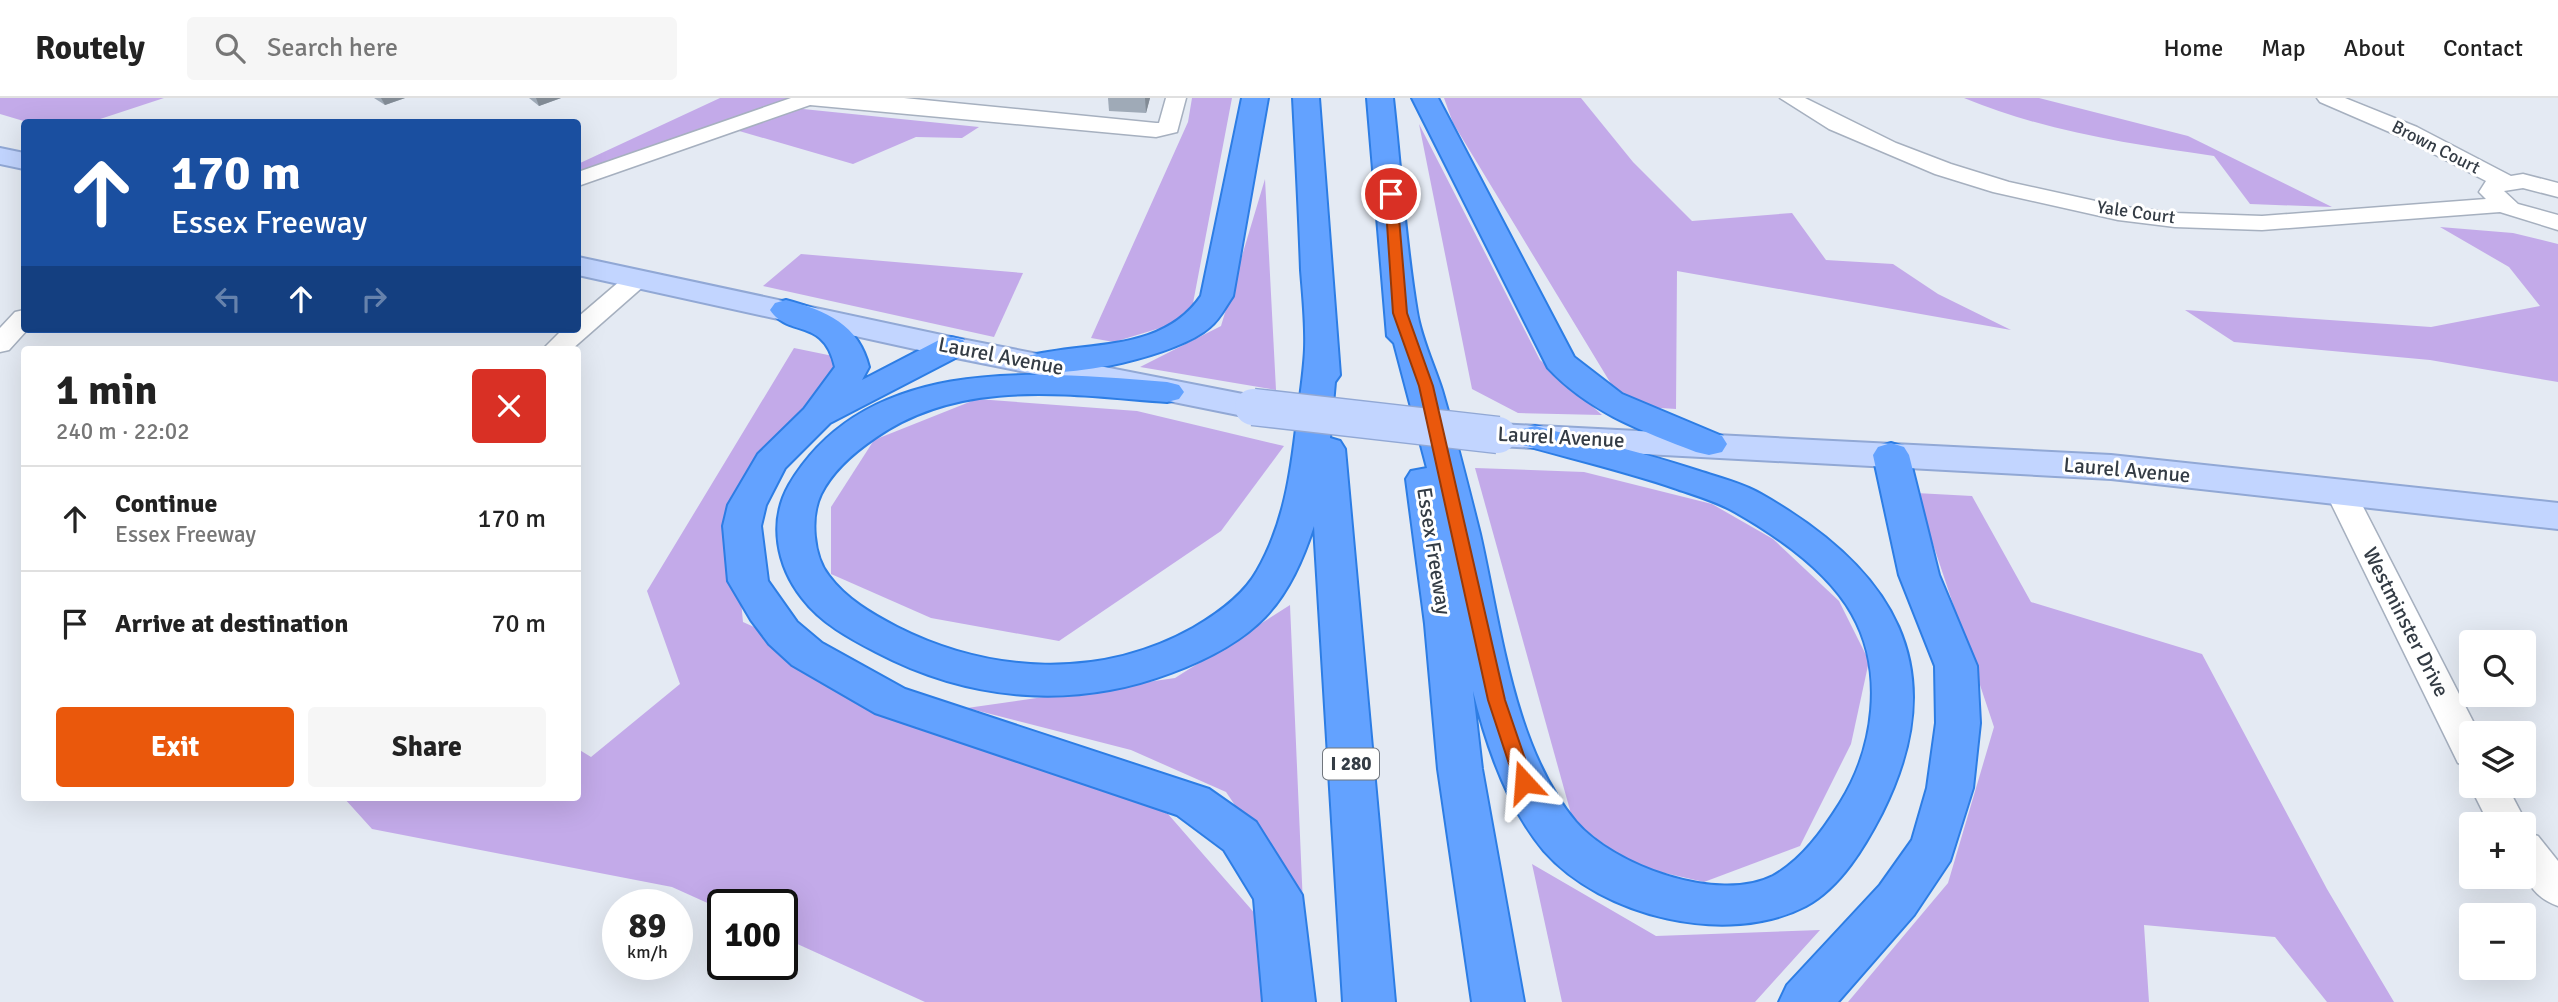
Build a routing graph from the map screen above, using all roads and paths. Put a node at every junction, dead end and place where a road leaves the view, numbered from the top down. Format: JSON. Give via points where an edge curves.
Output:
{"nodes":[{"id":1,"x":1176,"y":98,"type":"edge"},
{"id":2,"x":1255,"y":98,"type":"edge"},
{"id":3,"x":1306,"y":98,"type":"edge"},
{"id":4,"x":1380,"y":98,"type":"edge"},
{"id":5,"x":1425,"y":98,"type":"edge"},
{"id":6,"x":1790,"y":98,"type":"edge"},
{"id":7,"x":2327,"y":98,"type":"edge"},
{"id":8,"x":887,"y":100,"type":"edge"},
{"id":9,"x":0,"y":156,"type":"edge"},
{"id":10,"x":21,"y":160,"type":"edge"},
{"id":11,"x":581,"y":178,"type":"edge"},
{"id":12,"x":2558,"y":190,"type":"edge"},
{"id":13,"x":2503,"y":193,"type":"junction"},
{"id":14,"x":2558,"y":223,"type":"edge"},
{"id":15,"x":581,"y":267,"type":"edge"},
{"id":16,"x":636,"y":280,"type":"junction"},
{"id":17,"x":786,"y":310,"type":"junction"},
{"id":18,"x":1400,"y":313,"type":"junction"},
{"id":19,"x":21,"y":320,"type":"edge"},
{"id":20,"x":581,"y":328,"type":"edge"},
{"id":21,"x":575,"y":333,"type":"edge"},
{"id":22,"x":0,"y":344,"type":"edge"},
{"id":23,"x":560,"y":346,"type":"edge"},
{"id":24,"x":951,"y":347,"type":"junction"},
{"id":25,"x":1321,"y":351,"type":"junction"},
{"id":26,"x":1040,"y":363,"type":"junction"},
{"id":27,"x":1167,"y":392,"type":"junction"},
{"id":28,"x":816,"y":417,"type":"junction"},
{"id":29,"x":1517,"y":436,"type":"junction"},
{"id":30,"x":1709,"y":444,"type":"junction"},
{"id":31,"x":1891,"y":455,"type":"junction"},
{"id":32,"x":2340,"y":491,"type":"junction"},
{"id":33,"x":2558,"y":516,"type":"edge"},
{"id":34,"x":2459,"y":729,"type":"edge"},
{"id":35,"x":2536,"y":862,"type":"edge"},
{"id":36,"x":2558,"y":889,"type":"edge"},
{"id":37,"x":1289,"y":1002,"type":"edge"},
{"id":38,"x":1369,"y":1002,"type":"edge"},
{"id":39,"x":1498,"y":1002,"type":"edge"},
{"id":40,"x":1805,"y":1002,"type":"edge"}],
"edges":[{"from":1,"to":8,"type":"street","via":[[1169,127],[1156,130]]},
{"from":2,"to":26,"type":"highway","via":[[1217,296],[1198,322],[1133,350]]},
{"from":3,"to":25,"type":"highway","number":"I 280"},
{"from":4,"to":18,"type":"highway","name":"Essex Freeway"},
{"from":5,"to":30,"type":"highway","via":[[1572,376],[1630,413]]},
{"from":6,"to":13,"type":"street","name":"Yale Court","via":[[1845,129],[1925,162],[2019,191],[2121,211],[2225,223],[2290,223]]},
{"from":7,"to":13,"type":"street","name":"Brown Court","via":[[2409,132]]},
{"from":8,"to":11,"type":"street","via":[[808,99]]},
{"from":9,"to":10,"type":"main road"},
{"from":12,"to":13,"type":"street","name":"Brown Court","via":[[2524,181]]},
{"from":13,"to":14,"type":"street","name":"Brown Court","via":[[2524,215]]},
{"from":15,"to":16,"type":"main road","name":"Laurel Avenue"},
{"from":16,"to":17,"type":"main road","name":"Laurel Avenue"},
{"from":16,"to":20,"type":"street"},
{"from":17,"to":24,"type":"main road","name":"Laurel Avenue"},
{"from":17,"to":28,"type":"highway","via":[[826,326],[852,356],[851,373]]},
{"from":18,"to":29,"type":"highway","via":[[1426,386],[1496,700],[1524,782],[1560,836],[1637,889],[1692,904],[1743,905],[1790,891],[1830,857],[1861,811],[1888,751],[1895,698],[1890,657],[1874,614],[1842,574],[1793,532],[1742,499],[1672,474]]},
{"from":18,"to":39,"type":"highway","name":"Essex Freeway","via":[[1445,624],[1460,769]]},
{"from":19,"to":22,"type":"street"},
{"from":21,"to":23,"type":"street"},
{"from":24,"to":26,"type":"main road","name":"Laurel Avenue"},
{"from":24,"to":28,"type":"highway"},
{"from":25,"to":27,"type":"highway","via":[[1308,487],[1273,578],[1252,605],[1192,648],[1098,680],[1008,681],[975,675],[901,648],[863,627],[826,598],[802,566],[795,531],[801,496],[810,479],[840,445],[897,409],[975,387],[1027,384]]},
{"from":25,"to":38,"type":"highway","number":"I 280"},
{"from":26,"to":27,"type":"main road","name":"Laurel Avenue"},
{"from":27,"to":29,"type":"main road","name":"Laurel Avenue","bridge":true,"via":[[1253,407]]},
{"from":28,"to":37,"type":"highway","via":[[771,462],[747,505],[742,526],[748,581],[783,633],[807,654],[890,701],[1193,802],[1231,829],[1278,895]]},
{"from":29,"to":30,"type":"main road","name":"Laurel Avenue"},
{"from":30,"to":31,"type":"main road","name":"Laurel Avenue"},
{"from":31,"to":32,"type":"main road","name":"Laurel Avenue","via":[[2111,467]]},
{"from":31,"to":40,"type":"highway","via":[[1919,575],[1955,666],[1958,723],[1950,788],[1933,847],[1897,900]]},
{"from":32,"to":33,"type":"main road","name":"Laurel Avenue"},
{"from":32,"to":34,"type":"street","name":"Westminster Drive"},
{"from":35,"to":36,"type":"street"}]}
